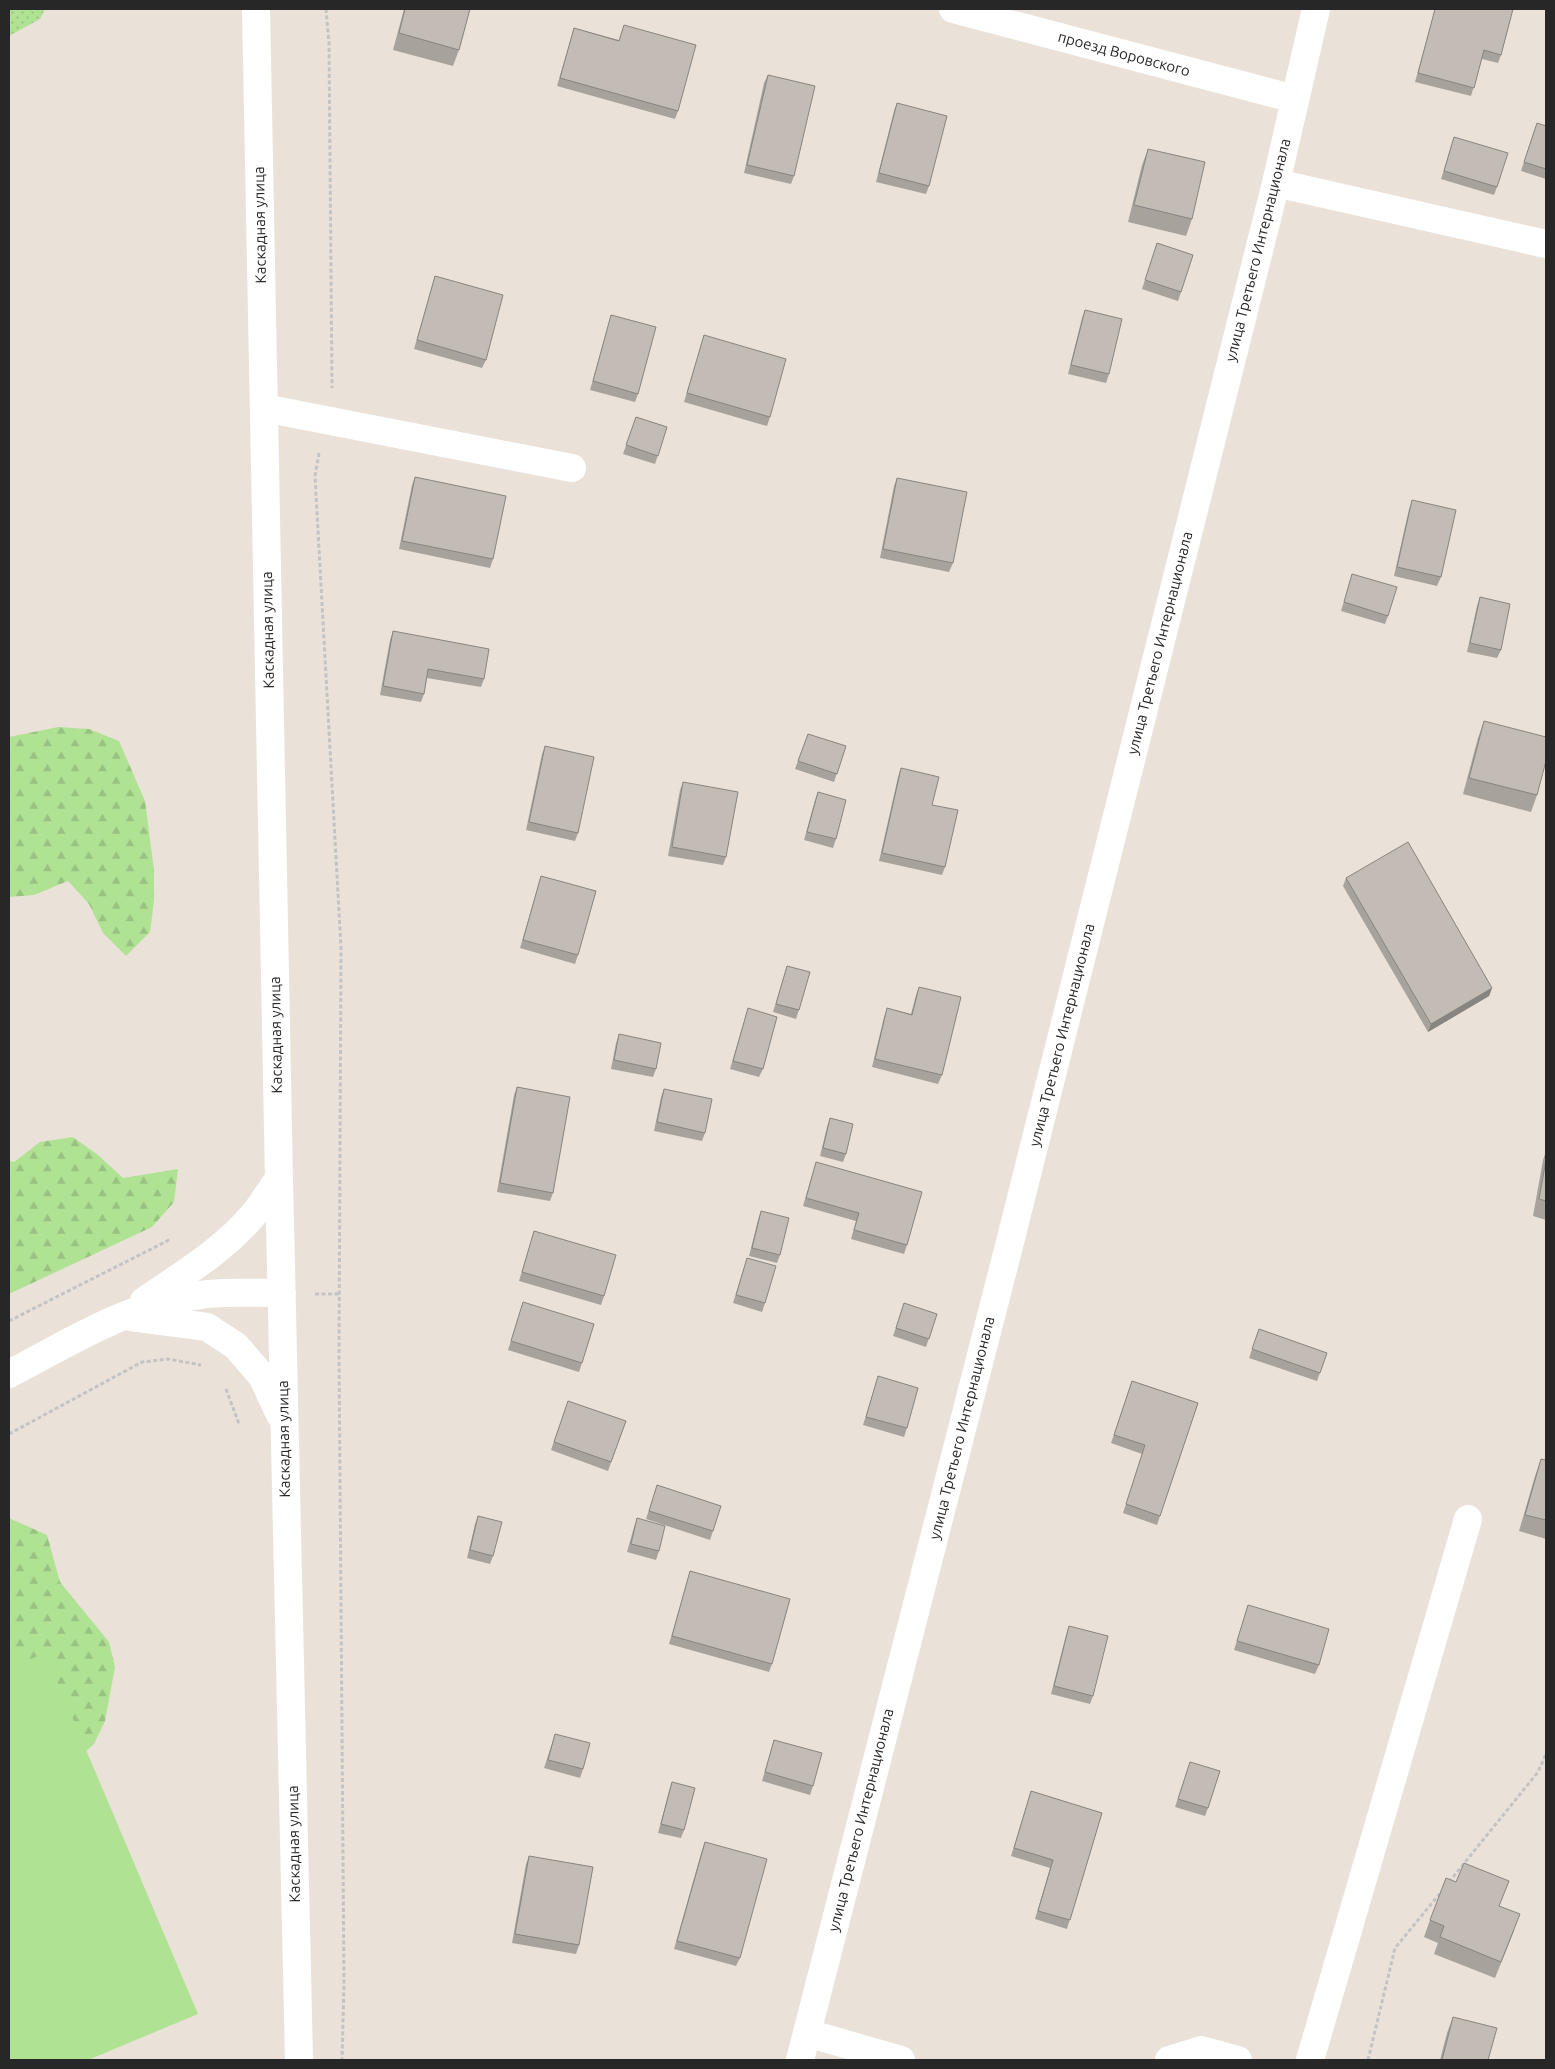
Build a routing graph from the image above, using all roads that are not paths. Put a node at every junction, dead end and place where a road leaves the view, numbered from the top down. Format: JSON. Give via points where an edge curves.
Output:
{"nodes":[{"id":1,"x":256,"y":9,"type":"edge"},
{"id":2,"x":953,"y":9,"type":"edge"},
{"id":3,"x":1316,"y":9,"type":"edge"},
{"id":4,"x":1295,"y":99,"type":"junction"},
{"id":5,"x":1276,"y":182,"type":"junction"},
{"id":6,"x":1546,"y":244,"type":"edge"},
{"id":7,"x":264,"y":408,"type":"junction"},
{"id":8,"x":572,"y":468,"type":"dead end"},
{"id":9,"x":278,"y":1179,"type":"junction"},
{"id":10,"x":282,"y":1294,"type":"junction"},
{"id":11,"x":122,"y":1316,"type":"junction"},
{"id":12,"x":9,"y":1374,"type":"edge"},
{"id":13,"x":284,"y":1423,"type":"junction"},
{"id":14,"x":1468,"y":1519,"type":"dead end"},
{"id":15,"x":807,"y":2033,"type":"junction"},
{"id":16,"x":299,"y":2060,"type":"edge"},
{"id":17,"x":800,"y":2060,"type":"edge"},
{"id":18,"x":901,"y":2060,"type":"edge"},
{"id":19,"x":1169,"y":2060,"type":"edge"},
{"id":20,"x":1238,"y":2060,"type":"edge"},
{"id":21,"x":1310,"y":2060,"type":"edge"}],
"edges":[{"from":1,"to":7,"type":"street","name":"Каскадная улица"},
{"from":2,"to":4,"type":"street","name":"проезд Воровского"},
{"from":3,"to":4,"type":"street","name":"улица Третьего Интернационала"},
{"from":4,"to":5,"type":"street","name":"улица Третьего Интернационала"},
{"from":5,"to":6,"type":"street"},
{"from":5,"to":15,"type":"street","name":"улица Третьего Интернационала","via":[[1008,1250]]},
{"from":7,"to":8,"type":"street"},
{"from":7,"to":9,"type":"street","name":"Каскадная улица"},
{"from":9,"to":10,"type":"street","name":"Каскадная улица"},
{"from":9,"to":11,"type":"street","via":[[254,1214],[208,1257]]},
{"from":10,"to":11,"type":"street","via":[[214,1293],[186,1297]]},
{"from":10,"to":13,"type":"street","name":"Каскадная улица"},
{"from":11,"to":12,"type":"street"},
{"from":11,"to":13,"type":"street","via":[[207,1327],[236,1346],[262,1376]]},
{"from":13,"to":16,"type":"street","name":"Каскадная улица"},
{"from":14,"to":21,"type":"street"},
{"from":15,"to":17,"type":"street","name":"улица Третьего Интернационала"},
{"from":15,"to":18,"type":"street"},
{"from":19,"to":20,"type":"street","via":[[1201,2050]]}]}
